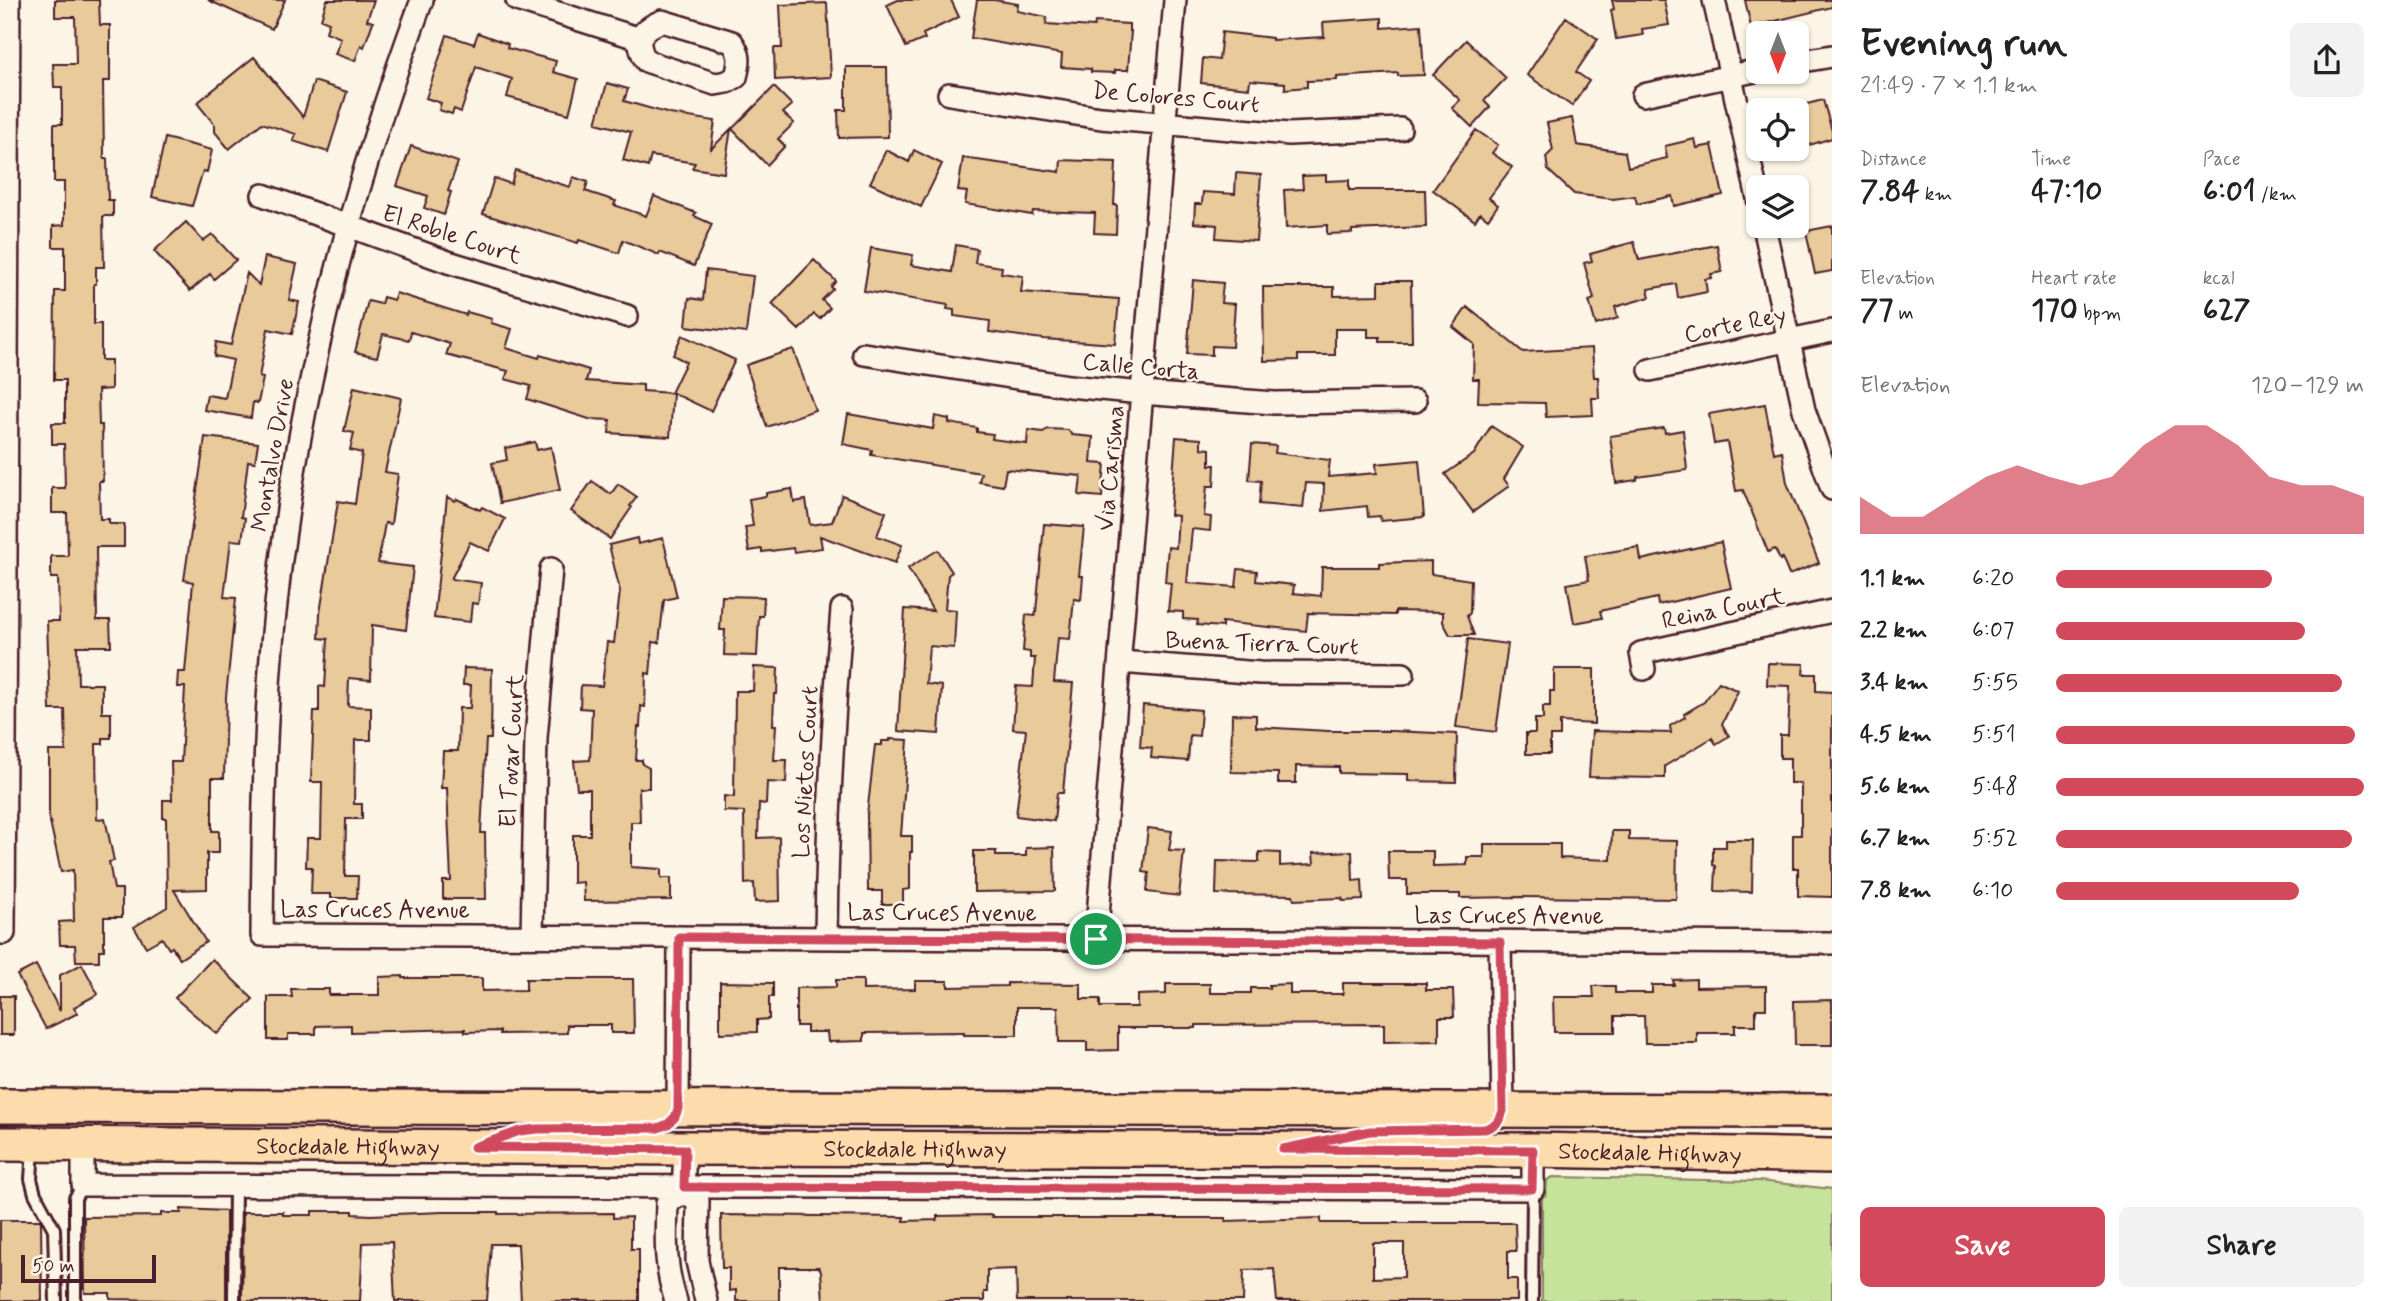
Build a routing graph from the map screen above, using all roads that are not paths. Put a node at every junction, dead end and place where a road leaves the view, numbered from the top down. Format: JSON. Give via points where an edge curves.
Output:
{"nodes":[{"id":1,"x":9,"y":0,"type":"edge"},
{"id":2,"x":422,"y":0,"type":"edge"},
{"id":3,"x":517,"y":0,"type":"edge"},
{"id":4,"x":1175,"y":0,"type":"edge"},
{"id":5,"x":1714,"y":0,"type":"edge"},
{"id":6,"x":640,"y":39,"type":"dead end"},
{"id":7,"x":1832,"y":56,"type":"edge"},
{"id":8,"x":1810,"y":60,"type":"edge"},
{"id":9,"x":1746,"y":73,"type":"edge"},
{"id":10,"x":1731,"y":76,"type":"junction"},
{"id":11,"x":949,"y":94,"type":"dead end"},
{"id":12,"x":1643,"y":95,"type":"dead end"},
{"id":13,"x":1165,"y":124,"type":"junction"},
{"id":14,"x":1400,"y":129,"type":"dead end"},
{"id":15,"x":1753,"y":175,"type":"edge"},
{"id":16,"x":263,"y":195,"type":"dead end"},
{"id":17,"x":347,"y":227,"type":"junction"},
{"id":18,"x":1767,"y":238,"type":"edge"},
{"id":19,"x":627,"y":316,"type":"dead end"},
{"id":20,"x":1832,"y":331,"type":"edge"},
{"id":21,"x":1789,"y":340,"type":"junction"},
{"id":22,"x":864,"y":354,"type":"dead end"},
{"id":23,"x":1650,"y":370,"type":"dead end"},
{"id":24,"x":1142,"y":393,"type":"junction"},
{"id":25,"x":1415,"y":401,"type":"dead end"},
{"id":26,"x":3,"y":404,"type":"edge"},
{"id":27,"x":1832,"y":489,"type":"edge"},
{"id":28,"x":551,"y":569,"type":"dead end"},
{"id":29,"x":842,"y":609,"type":"dead end"},
{"id":30,"x":1832,"y":611,"type":"edge"},
{"id":31,"x":1120,"y":662,"type":"junction"},
{"id":32,"x":1644,"y":669,"type":"dead end"},
{"id":33,"x":1403,"y":674,"type":"dead end"},
{"id":34,"x":2,"y":933,"type":"edge"},
{"id":35,"x":262,"y":935,"type":"joint"},
{"id":36,"x":532,"y":936,"type":"junction"},
{"id":37,"x":679,"y":937,"type":"junction"},
{"id":38,"x":826,"y":938,"type":"junction"},
{"id":39,"x":1096,"y":939,"type":"junction"},
{"id":40,"x":1500,"y":942,"type":"junction"},
{"id":41,"x":1832,"y":943,"type":"edge"},
{"id":42,"x":0,"y":1106,"type":"edge"},
{"id":43,"x":888,"y":1108,"type":"junction"},
{"id":44,"x":678,"y":1109,"type":"junction"},
{"id":45,"x":1503,"y":1111,"type":"junction"},
{"id":46,"x":1832,"y":1111,"type":"edge"},
{"id":47,"x":0,"y":1144,"type":"edge"},
{"id":48,"x":33,"y":1144,"type":"junction"},
{"id":49,"x":83,"y":1145,"type":"junction"},
{"id":50,"x":474,"y":1147,"type":"junction"},
{"id":51,"x":685,"y":1149,"type":"junction"},
{"id":52,"x":1283,"y":1149,"type":"junction"},
{"id":53,"x":1533,"y":1150,"type":"junction"},
{"id":54,"x":1832,"y":1156,"type":"edge"},
{"id":55,"x":83,"y":1185,"type":"junction"},
{"id":56,"x":235,"y":1185,"type":"junction"},
{"id":57,"x":1532,"y":1189,"type":"junction"},
{"id":58,"x":684,"y":1190,"type":"junction"},
{"id":59,"x":56,"y":1301,"type":"edge"},
{"id":60,"x":75,"y":1301,"type":"edge"},
{"id":61,"x":234,"y":1301,"type":"edge"},
{"id":62,"x":676,"y":1301,"type":"edge"},
{"id":63,"x":706,"y":1301,"type":"edge"},
{"id":64,"x":1531,"y":1301,"type":"edge"}],
"edges":[{"from":1,"to":26,"type":"street"},
{"from":2,"to":17,"type":"street","name":"Montalvo Drive"},
{"from":3,"to":6,"type":"street"},
{"from":4,"to":13,"type":"street","name":"Via Carisma"},
{"from":5,"to":10,"type":"street"},
{"from":7,"to":8,"type":"street"},
{"from":9,"to":10,"type":"street"},
{"from":10,"to":12,"type":"street"},
{"from":10,"to":15,"type":"street"},
{"from":11,"to":13,"type":"street","name":"De Colores Court"},
{"from":13,"to":14,"type":"street","name":"De Colores Court","via":[[1289,134]]},
{"from":13,"to":24,"type":"street","name":"Via Carisma"},
{"from":16,"to":17,"type":"street","name":"El Roble Court"},
{"from":17,"to":19,"type":"street","name":"El Roble Court"},
{"from":17,"to":35,"type":"street","name":"Montalvo Drive","via":[[315,362],[284,536],[267,705]]},
{"from":18,"to":21,"type":"street"},
{"from":20,"to":21,"type":"street","name":"Corte Rey"},
{"from":21,"to":23,"type":"street","name":"Corte Rey"},
{"from":21,"to":27,"type":"street","via":[[1809,429]]},
{"from":22,"to":24,"type":"street","name":"Calle Corta"},
{"from":24,"to":25,"type":"street","name":"Calle Corta","via":[[1274,403]]},
{"from":24,"to":31,"type":"street","name":"Via Carisma"},
{"from":26,"to":34,"type":"street"},
{"from":28,"to":36,"type":"street","name":"El Tovar Court","via":[[536,738]]},
{"from":29,"to":38,"type":"street","name":"Los Nietos Court","via":[[831,734]]},
{"from":30,"to":32,"type":"street","name":"Reina Court","via":[[1641,653]]},
{"from":31,"to":33,"type":"street","name":"Buena Tierra Court","via":[[1260,673]]},
{"from":31,"to":39,"type":"street","name":"Via Carisma"},
{"from":35,"to":36,"type":"street","name":"Las Cruces Avenue"},
{"from":36,"to":37,"type":"street","name":"Las Cruces Avenue"},
{"from":37,"to":38,"type":"street","name":"Las Cruces Avenue"},
{"from":37,"to":44,"type":"street"},
{"from":38,"to":39,"type":"street","name":"Las Cruces Avenue"},
{"from":39,"to":40,"type":"street","name":"Las Cruces Avenue"},
{"from":40,"to":41,"type":"street","name":"Las Cruces Avenue"},
{"from":40,"to":45,"type":"street"},
{"from":42,"to":44,"type":"main road","name":"Stockdale Highway"},
{"from":43,"to":44,"type":"main road","name":"Stockdale Highway"},
{"from":43,"to":45,"type":"main road","name":"Stockdale Highway"},
{"from":43,"to":51,"type":"main road","via":[[824,1126],[709,1130],[692,1138]]},
{"from":44,"to":50,"type":"main road","via":[[668,1124],[658,1128],[537,1129]]},
{"from":45,"to":46,"type":"main road","name":"Stockdale Highway"},
{"from":45,"to":52,"type":"main road","via":[[1495,1125],[1485,1129],[1370,1131]]},
{"from":47,"to":48,"type":"main road","name":"Stockdale Highway"},
{"from":48,"to":49,"type":"main road","name":"Stockdale Highway"},
{"from":48,"to":59,"type":"lane","via":[[31,1180],[54,1228]]},
{"from":49,"to":50,"type":"main road","name":"Stockdale Highway"},
{"from":49,"to":55,"type":"street"},
{"from":50,"to":51,"type":"main road","name":"Stockdale Highway"},
{"from":51,"to":52,"type":"main road","name":"Stockdale Highway"},
{"from":51,"to":58,"type":"street"},
{"from":52,"to":53,"type":"main road","name":"Stockdale Highway"},
{"from":53,"to":54,"type":"main road","name":"Stockdale Highway"},
{"from":53,"to":57,"type":"street"},
{"from":55,"to":56,"type":"street"},
{"from":55,"to":60,"type":"lane","via":[[75,1198]]},
{"from":56,"to":58,"type":"street"},
{"from":56,"to":61,"type":"lane"},
{"from":57,"to":58,"type":"street"},
{"from":57,"to":64,"type":"lane"},
{"from":58,"to":62,"type":"street","via":[[667,1203],[665,1254]]},
{"from":58,"to":63,"type":"street","via":[[698,1201],[697,1261]]}]}
